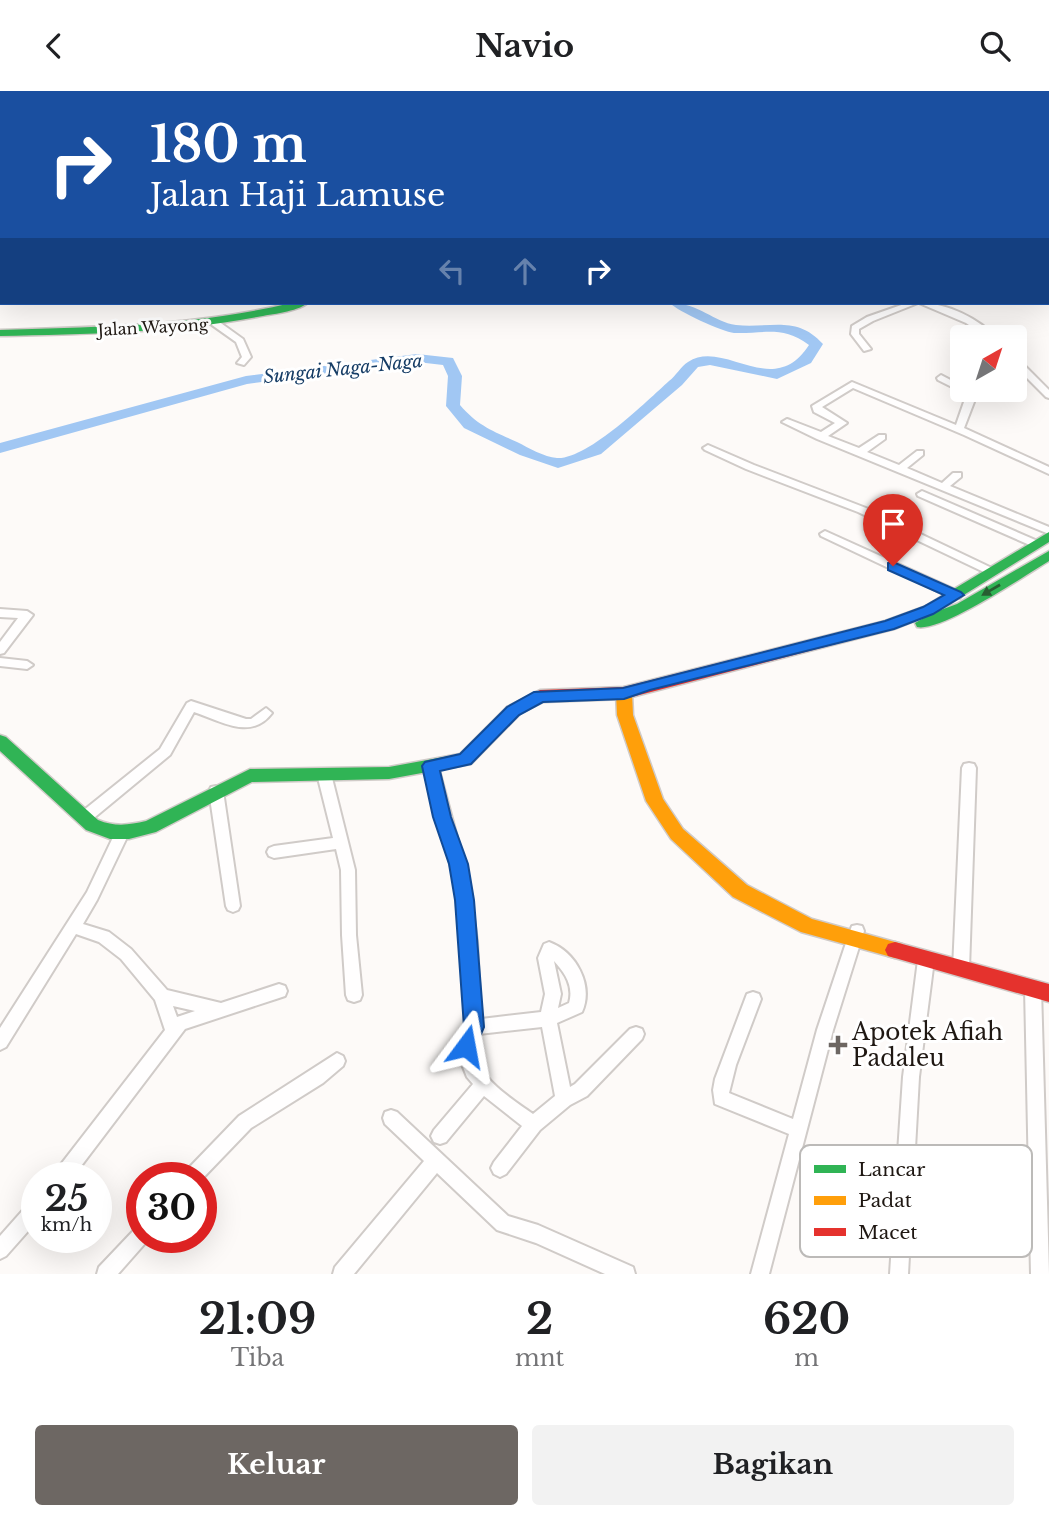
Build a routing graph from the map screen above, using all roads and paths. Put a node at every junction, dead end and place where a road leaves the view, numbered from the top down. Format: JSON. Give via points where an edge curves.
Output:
{"nodes":[{"id":1,"x":272,"y":305,"type":"edge"},
{"id":2,"x":296,"y":305,"type":"edge"},
{"id":3,"x":909,"y":305,"type":"edge"},
{"id":4,"x":928,"y":305,"type":"edge"},
{"id":5,"x":215,"y":323,"type":"junction"},
{"id":6,"x":0,"y":325,"type":"edge"},
{"id":7,"x":975,"y":325,"type":"edge"},
{"id":8,"x":0,"y":333,"type":"edge"},
{"id":9,"x":867,"y":349,"type":"dead end"},
{"id":10,"x":241,"y":363,"type":"dead end"},
{"id":11,"x":1027,"y":373,"type":"edge"},
{"id":12,"x":941,"y":378,"type":"dead end"},
{"id":13,"x":950,"y":382,"type":"edge"},
{"id":14,"x":1049,"y":395,"type":"edge"},
{"id":15,"x":969,"y":403,"type":"edge"},
{"id":16,"x":787,"y":422,"type":"dead end"},
{"id":17,"x":959,"y":429,"type":"junction"},
{"id":18,"x":820,"y":437,"type":"junction"},
{"id":19,"x":882,"y":437,"type":"dead end"},
{"id":20,"x":708,"y":448,"type":"dead end"},
{"id":21,"x":859,"y":453,"type":"junction"},
{"id":22,"x":920,"y":453,"type":"dead end"},
{"id":23,"x":900,"y":470,"type":"junction"},
{"id":24,"x":1049,"y":471,"type":"edge"},
{"id":25,"x":957,"y":475,"type":"dead end"},
{"id":26,"x":943,"y":487,"type":"junction"},
{"id":27,"x":922,"y":494,"type":"dead end"},
{"id":28,"x":1049,"y":531,"type":"edge"},
{"id":29,"x":825,"y":534,"type":"dead end"},
{"id":30,"x":1042,"y":540,"type":"edge"},
{"id":31,"x":1049,"y":555,"type":"edge"},
{"id":32,"x":992,"y":572,"type":"junction"},
{"id":33,"x":956,"y":595,"type":"junction"},
{"id":34,"x":0,"y":613,"type":"edge"},
{"id":35,"x":27,"y":615,"type":"joint"},
{"id":36,"x":0,"y":650,"type":"edge"},
{"id":37,"x":0,"y":662,"type":"edge"},
{"id":38,"x":27,"y":664,"type":"dead end"},
{"id":39,"x":624,"y":693,"type":"junction"},
{"id":40,"x":266,"y":713,"type":"dead end"},
{"id":41,"x":0,"y":741,"type":"edge"},
{"id":42,"x":431,"y":766,"type":"junction"},
{"id":43,"x":969,"y":768,"type":"dead end"},
{"id":44,"x":324,"y":774,"type":"junction"},
{"id":45,"x":216,"y":791,"type":"junction"},
{"id":46,"x":84,"y":818,"type":"junction"},
{"id":47,"x":122,"y":833,"type":"junction"},
{"id":48,"x":342,"y":842,"type":"junction"},
{"id":49,"x":274,"y":852,"type":"dead end"},
{"id":50,"x":233,"y":906,"type":"dead end"},
{"id":51,"x":73,"y":927,"type":"junction"},
{"id":52,"x":856,"y":935,"type":"junction"},
{"id":53,"x":926,"y":960,"type":"junction"},
{"id":54,"x":960,"y":964,"type":"junction"},
{"id":55,"x":1044,"y":988,"type":"edge"},
{"id":56,"x":279,"y":991,"type":"dead end"},
{"id":57,"x":354,"y":995,"type":"dead end"},
{"id":58,"x":162,"y":996,"type":"junction"},
{"id":59,"x":753,"y":999,"type":"dead end"},
{"id":60,"x":219,"y":1009,"type":"junction"},
{"id":61,"x":474,"y":1027,"type":"junction"},
{"id":62,"x":173,"y":1030,"type":"junction"},
{"id":63,"x":636,"y":1034,"type":"dead end"},
{"id":64,"x":0,"y":1042,"type":"edge"},
{"id":65,"x":337,"y":1061,"type":"dead end"},
{"id":66,"x":483,"y":1085,"type":"junction"},
{"id":67,"x":564,"y":1099,"type":"junction"},
{"id":68,"x":391,"y":1118,"type":"dead end"},
{"id":69,"x":534,"y":1124,"type":"junction"},
{"id":70,"x":797,"y":1129,"type":"junction"},
{"id":71,"x":440,"y":1136,"type":"dead end"},
{"id":72,"x":907,"y":1145,"type":"edge"},
{"id":73,"x":436,"y":1161,"type":"junction"},
{"id":74,"x":74,"y":1162,"type":"edge"},
{"id":75,"x":206,"y":1162,"type":"edge"},
{"id":76,"x":500,"y":1168,"type":"dead end"},
{"id":77,"x":21,"y":1226,"type":"edge"},
{"id":78,"x":0,"y":1250,"type":"edge"},
{"id":79,"x":126,"y":1252,"type":"edge"},
{"id":80,"x":106,"y":1274,"type":"edge"},
{"id":81,"x":342,"y":1274,"type":"edge"},
{"id":82,"x":626,"y":1274,"type":"edge"},
{"id":83,"x":760,"y":1274,"type":"edge"},
{"id":84,"x":1040,"y":1274,"type":"edge"}],
"edges":[{"from":1,"to":6,"type":"street","name":"Jalan Wayong","via":[[188,319]]},
{"from":2,"to":5,"type":"street","name":"Jalan Wayong"},
{"from":3,"to":9,"type":"street","via":[[855,328]]},
{"from":4,"to":7,"type":"street"},
{"from":5,"to":8,"type":"street","name":"Jalan Wayong"},
{"from":5,"to":10,"type":"street","via":[[243,345],[247,357]]},
{"from":11,"to":14,"type":"street"},
{"from":12,"to":13,"type":"street"},
{"from":15,"to":17,"type":"street"},
{"from":16,"to":18,"type":"street"},
{"from":17,"to":18,"type":"street","via":[[852,385],[817,406],[842,423]]},
{"from":17,"to":24,"type":"street"},
{"from":18,"to":21,"type":"street"},
{"from":19,"to":21,"type":"street"},
{"from":20,"to":32,"type":"street","via":[[862,510]]},
{"from":21,"to":23,"type":"street"},
{"from":22,"to":23,"type":"street"},
{"from":23,"to":26,"type":"street"},
{"from":25,"to":26,"type":"street"},
{"from":26,"to":28,"type":"street"},
{"from":27,"to":30,"type":"street"},
{"from":29,"to":33,"type":"street"},
{"from":30,"to":32,"type":"street"},
{"from":31,"to":39,"type":"street","one_way":true,"via":[[962,607],[912,627],[647,693]]},
{"from":32,"to":33,"type":"street"},
{"from":33,"to":39,"type":"street","via":[[889,625]]},
{"from":34,"to":35,"type":"street"},
{"from":35,"to":36,"type":"street"},
{"from":37,"to":38,"type":"street"},
{"from":39,"to":42,"type":"street","via":[[531,699],[498,724],[465,759]]},
{"from":39,"to":52,"type":"street","via":[[665,804],[692,836],[765,895]]},
{"from":40,"to":46,"type":"street","via":[[246,724],[191,706],[165,752]]},
{"from":41,"to":46,"type":"street"},
{"from":42,"to":44,"type":"street","via":[[389,773]]},
{"from":42,"to":61,"type":"street","via":[[462,882]]},
{"from":43,"to":54,"type":"street"},
{"from":44,"to":45,"type":"street","via":[[250,776]]},
{"from":44,"to":48,"type":"street"},
{"from":45,"to":47,"type":"street","via":[[171,817]]},
{"from":45,"to":50,"type":"street"},
{"from":46,"to":47,"type":"street","via":[[101,831]]},
{"from":47,"to":51,"type":"street"},
{"from":48,"to":49,"type":"street"},
{"from":48,"to":57,"type":"street","via":[[348,870]]},
{"from":51,"to":58,"type":"street","via":[[113,943]]},
{"from":51,"to":64,"type":"street"},
{"from":52,"to":53,"type":"street"},
{"from":52,"to":54,"type":"street"},
{"from":52,"to":70,"type":"street"},
{"from":53,"to":54,"type":"street"},
{"from":53,"to":72,"type":"street"},
{"from":54,"to":55,"type":"street"},
{"from":55,"to":84,"type":"street"},
{"from":56,"to":60,"type":"street"},
{"from":58,"to":60,"type":"street"},
{"from":58,"to":62,"type":"street"},
{"from":59,"to":70,"type":"street","via":[[719,1092],[721,1098]]},
{"from":60,"to":62,"type":"street"},
{"from":61,"to":66,"type":"street","via":[[467,1038],[467,1057]]},
{"from":61,"to":67,"type":"street","via":[[548,1018]]},
{"from":62,"to":74,"type":"street"},
{"from":63,"to":67,"type":"street","via":[[582,1090]]},
{"from":65,"to":75,"type":"street","via":[[244,1122]]},
{"from":66,"to":69,"type":"street"},
{"from":66,"to":71,"type":"street"},
{"from":67,"to":69,"type":"street"},
{"from":68,"to":73,"type":"street"},
{"from":69,"to":76,"type":"street"},
{"from":70,"to":83,"type":"street"},
{"from":73,"to":81,"type":"street"},
{"from":73,"to":82,"type":"street","via":[[503,1224],[538,1234]]},
{"from":77,"to":78,"type":"street"},
{"from":79,"to":80,"type":"street"}]}
